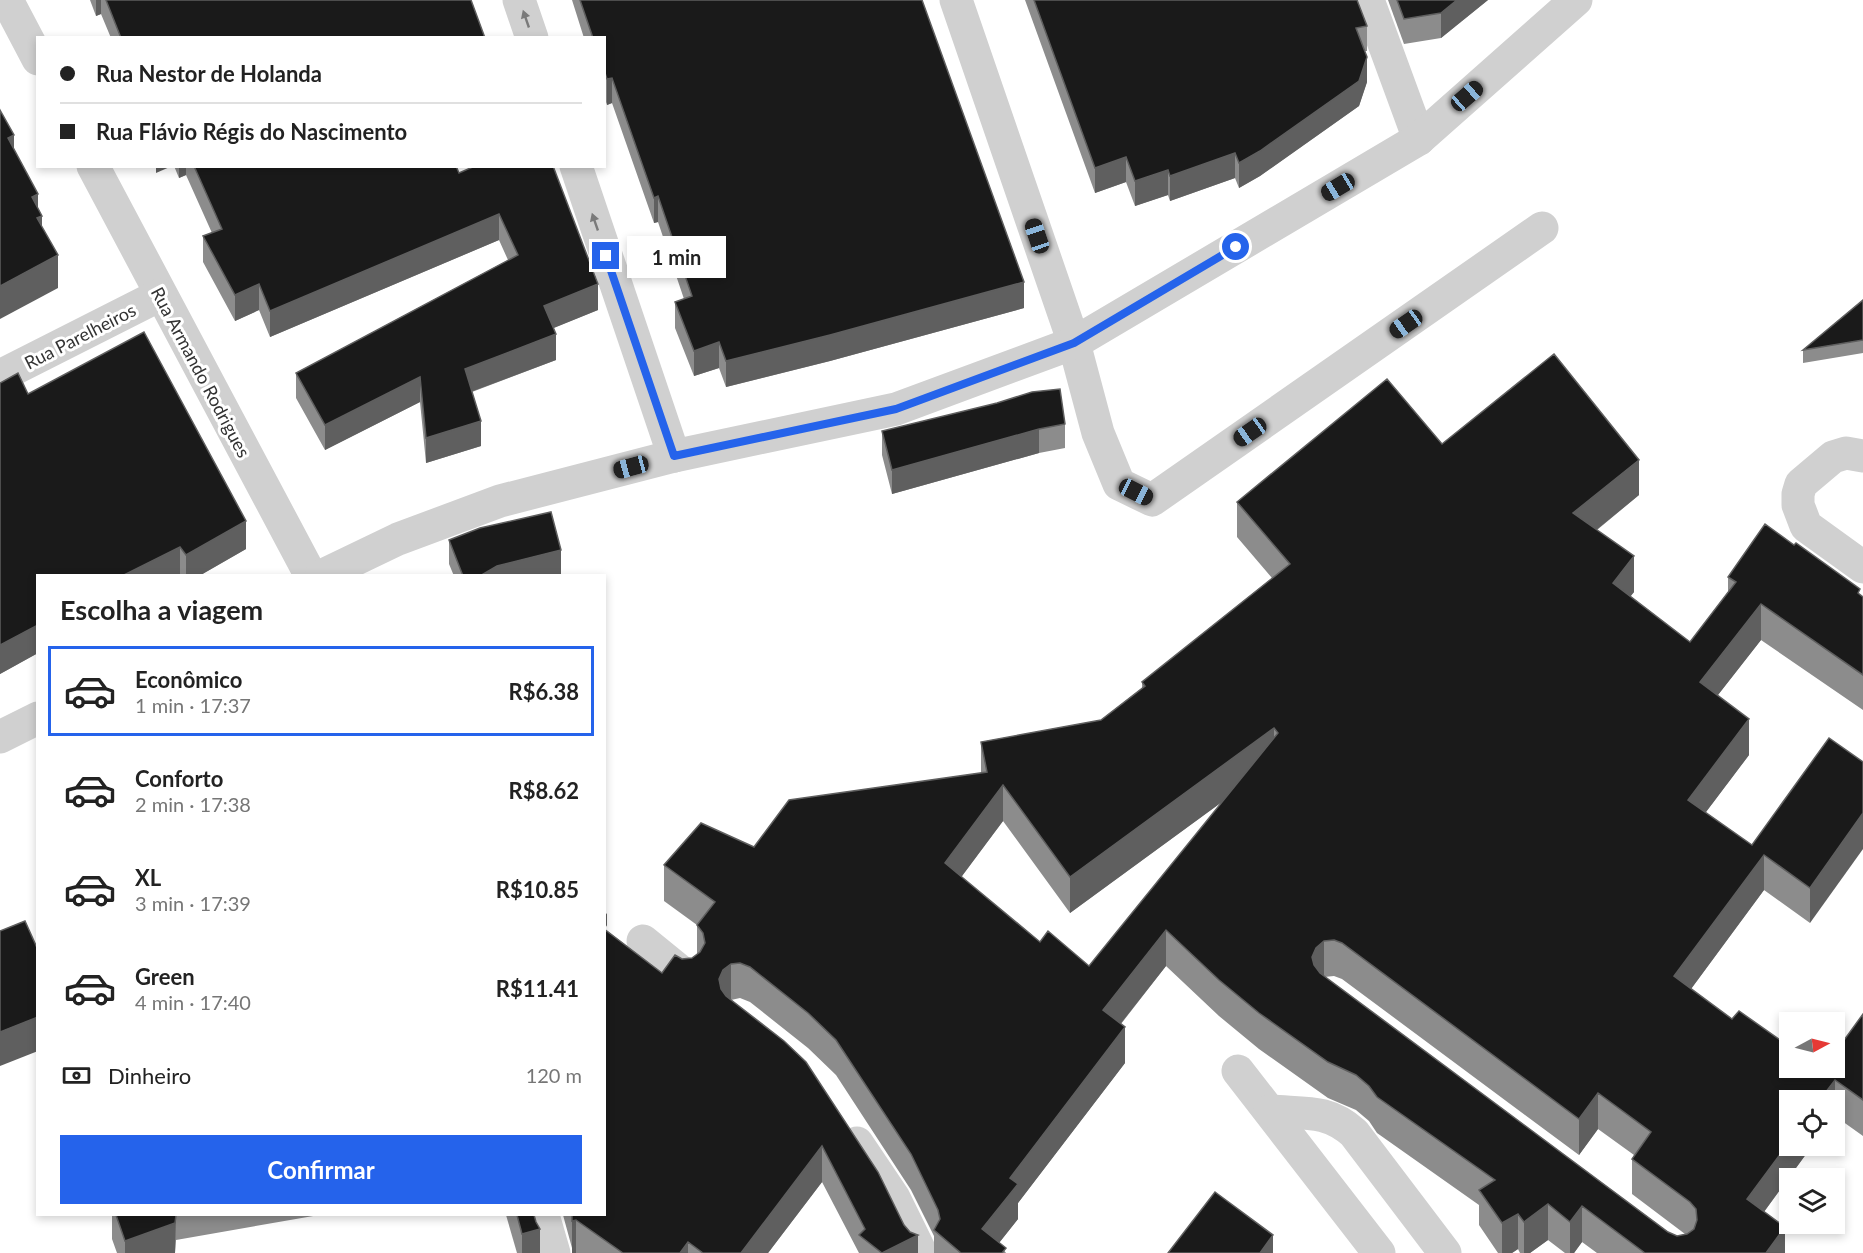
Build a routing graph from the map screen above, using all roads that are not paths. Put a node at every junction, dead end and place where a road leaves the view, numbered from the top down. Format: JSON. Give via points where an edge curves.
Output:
{"nodes":[{"id":1,"x":7,"y":0,"type":"edge"},
{"id":2,"x":519,"y":0,"type":"edge"},
{"id":3,"x":956,"y":0,"type":"edge"},
{"id":4,"x":1368,"y":0,"type":"edge"},
{"id":5,"x":1576,"y":0,"type":"edge"},
{"id":6,"x":531,"y":36,"type":"edge"},
{"id":7,"x":36,"y":55,"type":"edge"},
{"id":8,"x":1419,"y":139,"type":"junction"},
{"id":9,"x":94,"y":168,"type":"edge"},
{"id":10,"x":577,"y":168,"type":"edge"},
{"id":11,"x":1542,"y":228,"type":"dead end"},
{"id":12,"x":160,"y":295,"type":"junction"},
{"id":13,"x":1074,"y":343,"type":"junction"},
{"id":14,"x":0,"y":376,"type":"edge"},
{"id":15,"x":674,"y":456,"type":"junction"},
{"id":16,"x":1863,"y":456,"type":"edge"},
{"id":17,"x":1863,"y":567,"type":"edge"},
{"id":18,"x":310,"y":574,"type":"edge"},
{"id":19,"x":325,"y":574,"type":"edge"},
{"id":20,"x":36,"y":719,"type":"edge"},
{"id":21,"x":0,"y":737,"type":"edge"},
{"id":22,"x":643,"y":941,"type":"dead end"},
{"id":23,"x":686,"y":976,"type":"edge"},
{"id":24,"x":1239,"y":1071,"type":"dead end"},
{"id":25,"x":1270,"y":1111,"type":"junction"},
{"id":26,"x":840,"y":1117,"type":"edge"},
{"id":27,"x":543,"y":1216,"type":"edge"},
{"id":28,"x":554,"y":1253,"type":"edge"},
{"id":29,"x":921,"y":1253,"type":"edge"},
{"id":30,"x":1379,"y":1253,"type":"edge"},
{"id":31,"x":1445,"y":1253,"type":"edge"}],
"edges":[{"from":1,"to":7,"type":"street"},
{"from":6,"to":2,"type":"street","one_way":true},
{"from":3,"to":13,"type":"street"},
{"from":4,"to":8,"type":"street"},
{"from":5,"to":8,"type":"street"},
{"from":8,"to":13,"type":"street"},
{"from":9,"to":12,"type":"street","name":"Rua Armando Rodrigues"},
{"from":15,"to":10,"type":"street","one_way":true},
{"from":11,"to":13,"type":"street","via":[[1152,500],[1119,484],[1098,434]]},
{"from":12,"to":14,"type":"street","name":"Rua Parelheiros"},
{"from":12,"to":18,"type":"street","name":"Rua Armando Rodrigues"},
{"from":13,"to":15,"type":"street","via":[[896,409]]},
{"from":15,"to":19,"type":"street","via":[[500,501],[398,539]]},
{"from":16,"to":17,"type":"street","via":[[1846,453],[1833,457],[1802,484],[1798,505],[1806,526]]},
{"from":20,"to":21,"type":"street"},
{"from":22,"to":23,"type":"street"},
{"from":24,"to":25,"type":"street"},
{"from":25,"to":30,"type":"street"},
{"from":25,"to":31,"type":"street","via":[[1323,1115],[1343,1123]]},
{"from":26,"to":29,"type":"street","via":[[894,1198]]},
{"from":27,"to":28,"type":"street"}]}
